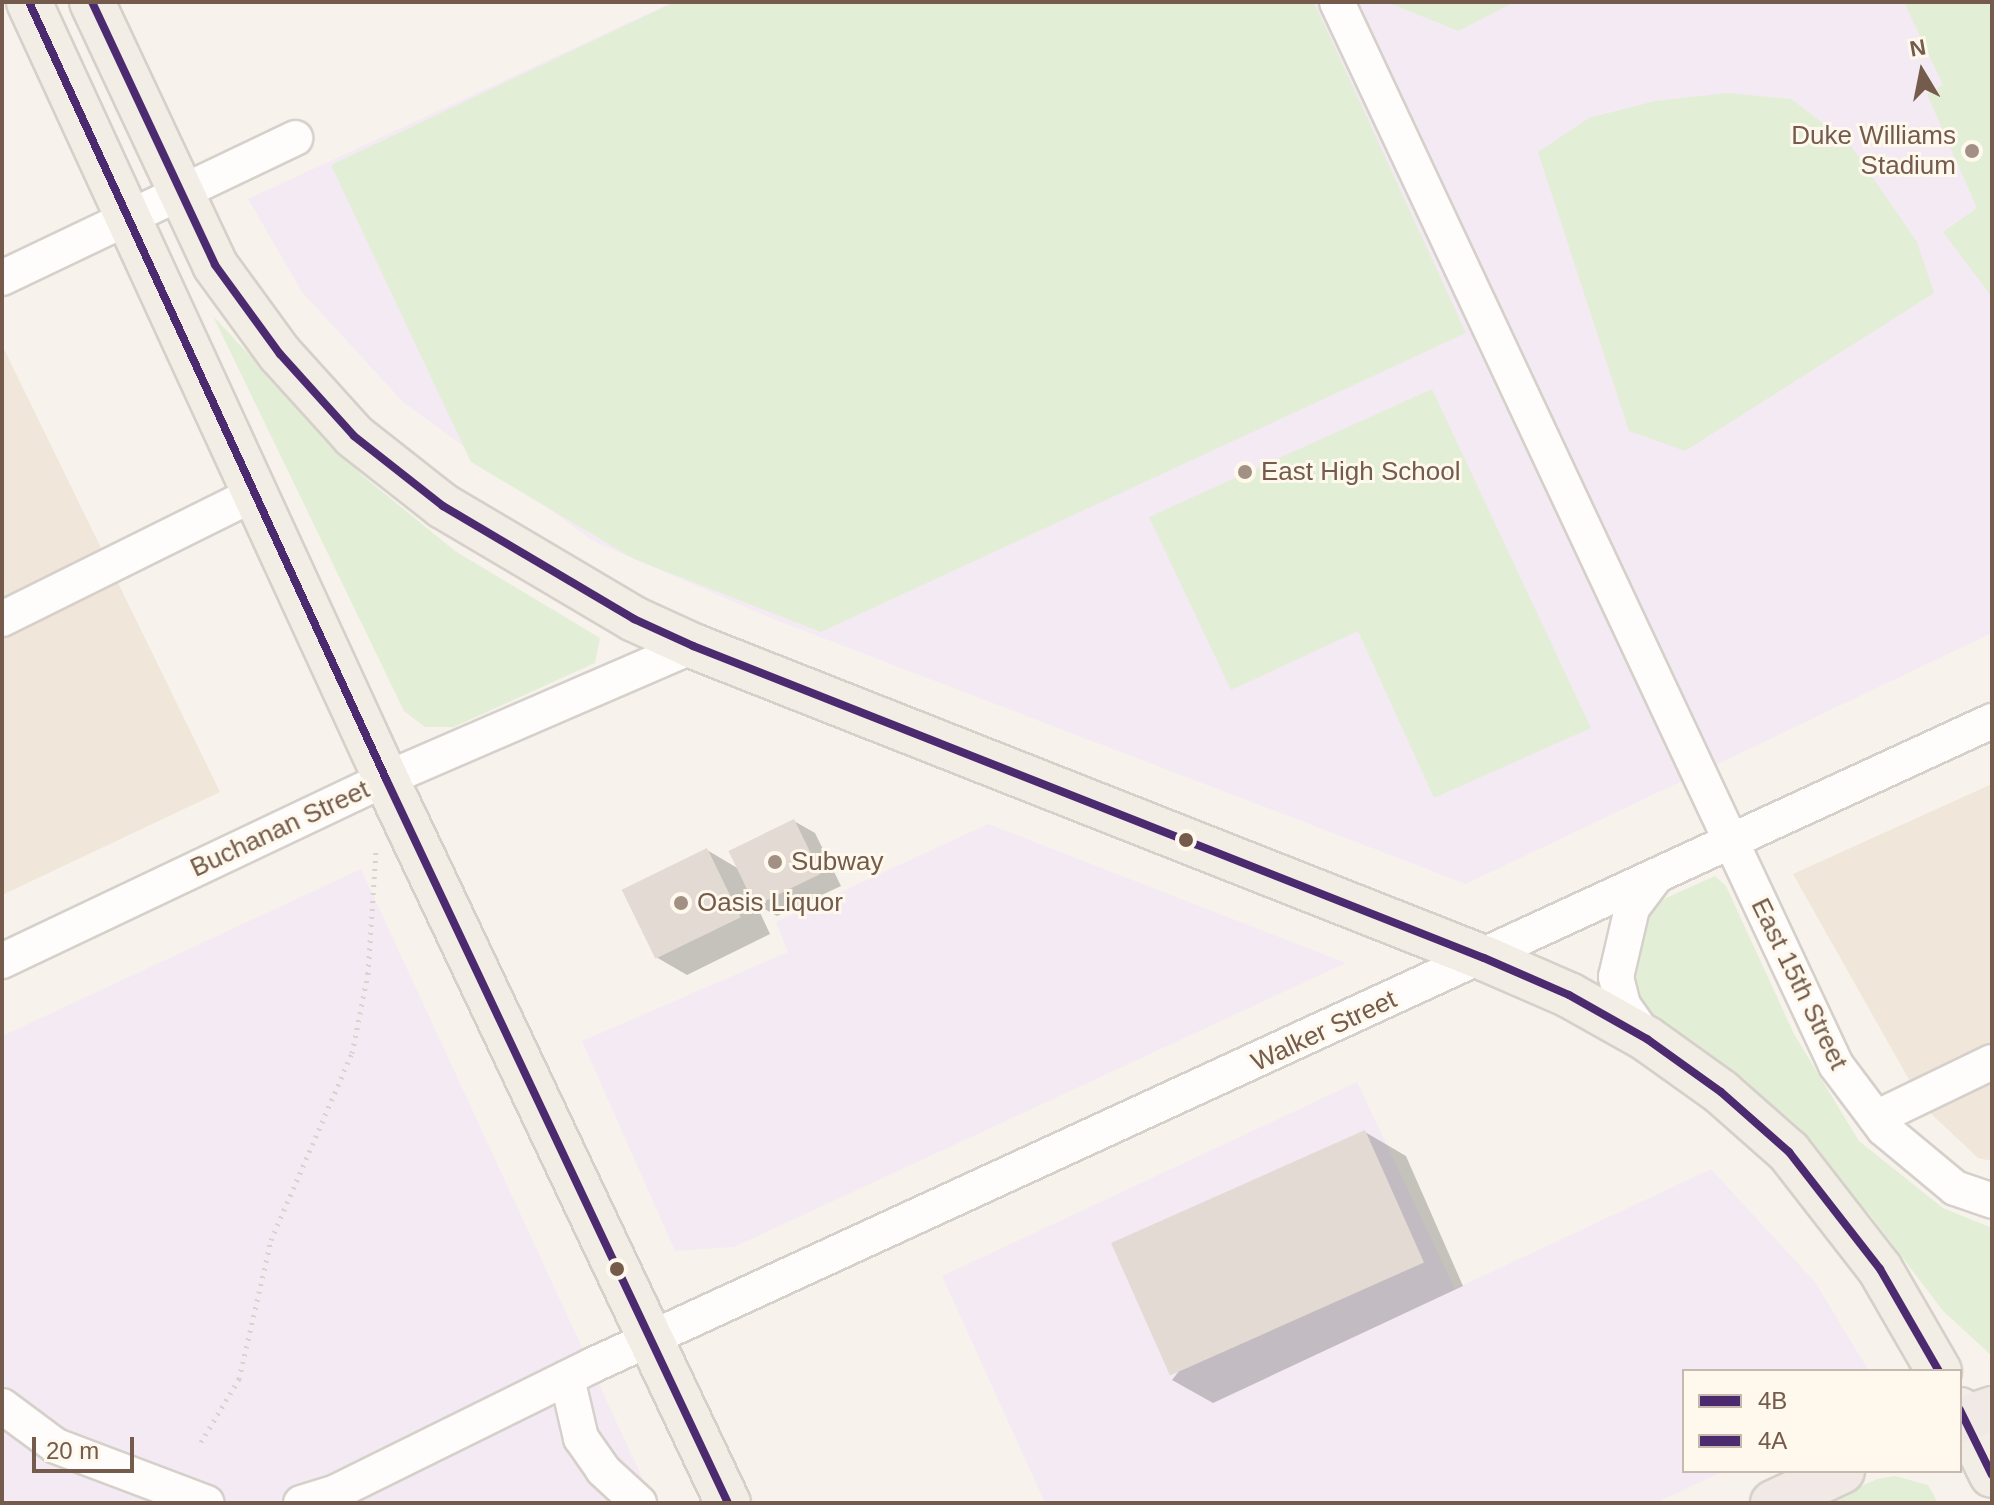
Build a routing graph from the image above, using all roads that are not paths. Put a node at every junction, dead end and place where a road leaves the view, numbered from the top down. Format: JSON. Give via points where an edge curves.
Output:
{"nodes":[{"id":1,"x":29,"y":2,"type":"edge"},
{"id":2,"x":92,"y":2,"type":"edge"},
{"id":3,"x":1337,"y":2,"type":"edge"},
{"id":4,"x":295,"y":138,"type":"dead end"},
{"id":5,"x":180,"y":191,"type":"junction"},
{"id":6,"x":129,"y":216,"type":"junction"},
{"id":7,"x":2,"y":278,"type":"edge"},
{"id":8,"x":256,"y":493,"type":"junction"},
{"id":9,"x":2,"y":619,"type":"edge"},
{"id":10,"x":693,"y":646,"type":"junction"},
{"id":11,"x":1992,"y":721,"type":"edge"},
{"id":12,"x":386,"y":779,"type":"junction"},
{"id":13,"x":1731,"y":843,"type":"junction"},
{"id":14,"x":1656,"y":878,"type":"junction"},
{"id":15,"x":1484,"y":958,"type":"junction"},
{"id":16,"x":2,"y":961,"type":"edge"},
{"id":17,"x":1647,"y":1039,"type":"junction"},
{"id":18,"x":1992,"y":1062,"type":"edge"},
{"id":19,"x":1876,"y":1118,"type":"junction"},
{"id":20,"x":1992,"y":1201,"type":"edge"},
{"id":21,"x":653,"y":1337,"type":"junction"},
{"id":22,"x":1938,"y":1369,"type":"edge"},
{"id":23,"x":567,"y":1378,"type":"junction"},
{"id":24,"x":2,"y":1406,"type":"edge"},
{"id":25,"x":1969,"y":1414,"type":"edge"},
{"id":26,"x":1838,"y":1473,"type":"edge"},
{"id":27,"x":1992,"y":1475,"type":"edge"},
{"id":28,"x":207,"y":1503,"type":"edge"},
{"id":29,"x":301,"y":1503,"type":"edge"},
{"id":30,"x":639,"y":1503,"type":"edge"},
{"id":31,"x":728,"y":1503,"type":"edge"},
{"id":32,"x":1773,"y":1503,"type":"edge"}],
"edges":[{"from":1,"to":6,"type":"main road"},
{"from":2,"to":5,"type":"main road"},
{"from":3,"to":13,"type":"street","name":"East 15th Street"},
{"from":4,"to":5,"type":"street"},
{"from":5,"to":6,"type":"street"},
{"from":5,"to":10,"type":"main road","via":[[215,265],[280,354],[354,436],[481,529],[634,619]]},
{"from":6,"to":7,"type":"street"},
{"from":6,"to":8,"type":"main road"},
{"from":8,"to":9,"type":"street"},
{"from":8,"to":12,"type":"main road"},
{"from":10,"to":12,"type":"street","name":"Buchanan Street"},
{"from":10,"to":15,"type":"main road"},
{"from":11,"to":13,"type":"street","name":"Walker Street"},
{"from":12,"to":16,"type":"street","name":"Buchanan Street"},
{"from":12,"to":21,"type":"main road"},
{"from":13,"to":14,"type":"street","name":"Walker Street"},
{"from":13,"to":19,"type":"street","name":"East 15th Street","via":[[1836,1065]]},
{"from":14,"to":15,"type":"street","name":"Walker Street"},
{"from":14,"to":17,"type":"street","via":[[1632,908],[1616,977],[1623,1005]]},
{"from":15,"to":17,"type":"main road","via":[[1569,995]]},
{"from":15,"to":21,"type":"street","name":"Walker Street"},
{"from":17,"to":22,"type":"main road","via":[[1721,1092],[1789,1152],[1880,1269]]},
{"from":18,"to":19,"type":"street"},
{"from":19,"to":20,"type":"street","name":"East 15th Street","via":[[1955,1188]]},
{"from":21,"to":23,"type":"street","name":"Walker Street"},
{"from":21,"to":31,"type":"main road"},
{"from":23,"to":29,"type":"street","name":"Walker Street","via":[[334,1493]]},
{"from":23,"to":30,"type":"street","via":[[575,1427],[588,1451]]},
{"from":24,"to":28,"type":"street","via":[[56,1446]]},
{"from":25,"to":27,"type":"main road"},
{"from":26,"to":32,"type":"highway"}]}
